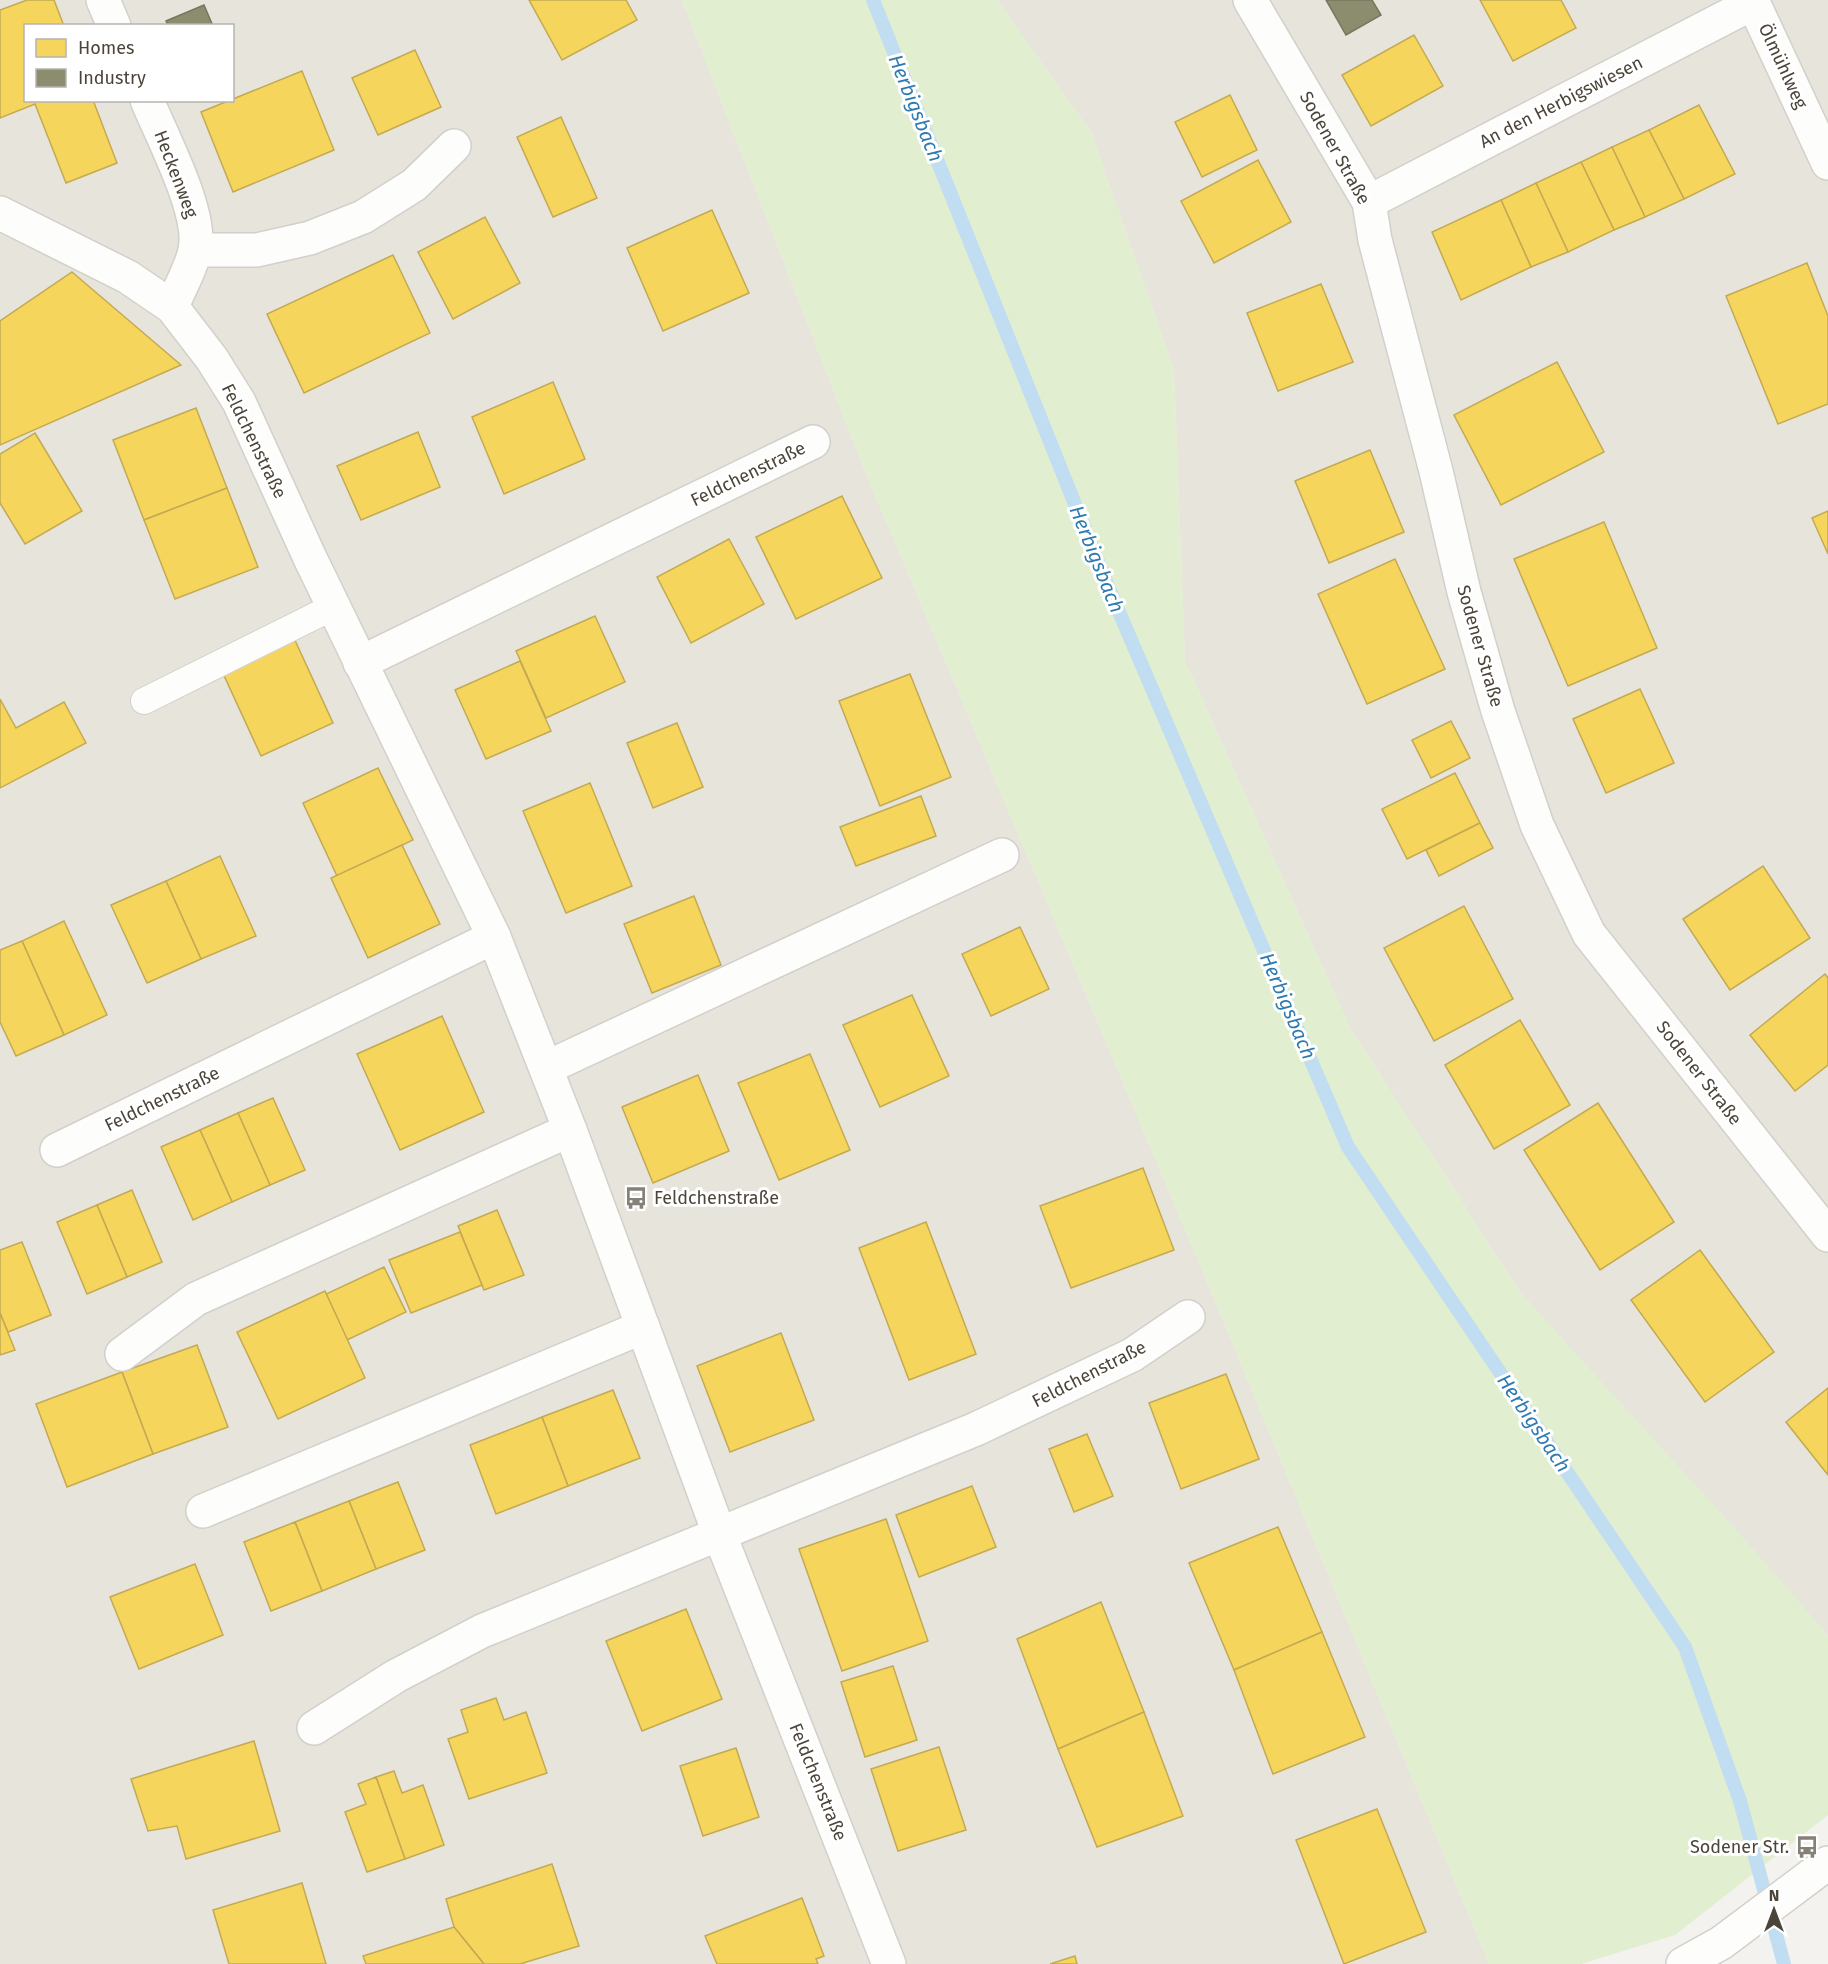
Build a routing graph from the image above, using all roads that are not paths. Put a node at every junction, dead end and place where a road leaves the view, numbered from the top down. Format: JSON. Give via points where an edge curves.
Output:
{"nodes":[{"id":1,"x":103,"y":0,"type":"edge"},
{"id":2,"x":1250,"y":0,"type":"edge"},
{"id":3,"x":1753,"y":1,"type":"edge"},
{"id":4,"x":113,"y":24,"type":"edge"},
{"id":5,"x":148,"y":102,"type":"edge"},
{"id":6,"x":454,"y":146,"type":"dead end"},
{"id":7,"x":1828,"y":163,"type":"edge"},
{"id":8,"x":1369,"y":202,"type":"junction"},
{"id":9,"x":0,"y":213,"type":"edge"},
{"id":10,"x":195,"y":250,"type":"junction"},
{"id":11,"x":172,"y":307,"type":"junction"},
{"id":12,"x":813,"y":442,"type":"dead end"},
{"id":13,"x":333,"y":607,"type":"junction"},
{"id":14,"x":360,"y":663,"type":"junction"},
{"id":15,"x":144,"y":701,"type":"dead end"},
{"id":16,"x":1002,"y":855,"type":"dead end"},
{"id":17,"x":494,"y":937,"type":"junction"},
{"id":18,"x":546,"y":1068,"type":"junction"},
{"id":19,"x":570,"y":1130,"type":"junction"},
{"id":20,"x":57,"y":1150,"type":"dead end"},
{"id":21,"x":1828,"y":1235,"type":"edge"},
{"id":22,"x":1188,"y":1317,"type":"dead end"},
{"id":23,"x":643,"y":1327,"type":"junction"},
{"id":24,"x":122,"y":1354,"type":"dead end"},
{"id":25,"x":202,"y":1511,"type":"dead end"},
{"id":26,"x":719,"y":1533,"type":"junction"},
{"id":27,"x":314,"y":1728,"type":"dead end"},
{"id":28,"x":1819,"y":1871,"type":"edge"},
{"id":29,"x":889,"y":1964,"type":"edge"},
{"id":30,"x":1683,"y":1964,"type":"edge"}],
"edges":[{"from":1,"to":4,"type":"street"},
{"from":2,"to":8,"type":"street","name":"Sodener Straße"},
{"from":3,"to":7,"type":"street","name":"Ölmühlweg"},
{"from":3,"to":8,"type":"street","name":"An den Herbigswiesen"},
{"from":5,"to":10,"type":"street","name":"Heckenweg","via":[[196,222]]},
{"from":6,"to":10,"type":"street","via":[[414,185],[363,217],[310,238],[257,250]]},
{"from":8,"to":21,"type":"street","name":"Sodener Straße","via":[[1375,240],[1464,592],[1498,711],[1537,825],[1589,934]]},
{"from":9,"to":11,"type":"street","name":"Feldchenstraße","via":[[128,277]]},
{"from":10,"to":11,"type":"street","name":"Heckenweg"},
{"from":11,"to":13,"type":"street","name":"Feldchenstraße","via":[[239,402]]},
{"from":12,"to":14,"type":"street","name":"Feldchenstraße"},
{"from":13,"to":14,"type":"street","name":"Feldchenstraße"},
{"from":13,"to":15,"type":"lane"},
{"from":14,"to":17,"type":"street","name":"Feldchenstraße"},
{"from":16,"to":18,"type":"street"},
{"from":17,"to":18,"type":"street","name":"Feldchenstraße"},
{"from":17,"to":20,"type":"street","name":"Feldchenstraße"},
{"from":18,"to":19,"type":"street","name":"Feldchenstraße"},
{"from":19,"to":23,"type":"street","name":"Feldchenstraße"},
{"from":19,"to":24,"type":"street","via":[[196,1299]]},
{"from":22,"to":26,"type":"street","name":"Feldchenstraße","via":[[1132,1354],[976,1430]]},
{"from":23,"to":25,"type":"street"},
{"from":23,"to":26,"type":"street","name":"Feldchenstraße"},
{"from":26,"to":27,"type":"street","name":"Feldchenstraße","via":[[482,1631],[396,1676]]},
{"from":26,"to":29,"type":"street","name":"Feldchenstraße"},
{"from":28,"to":30,"type":"street","via":[[1721,1943]]}]}
